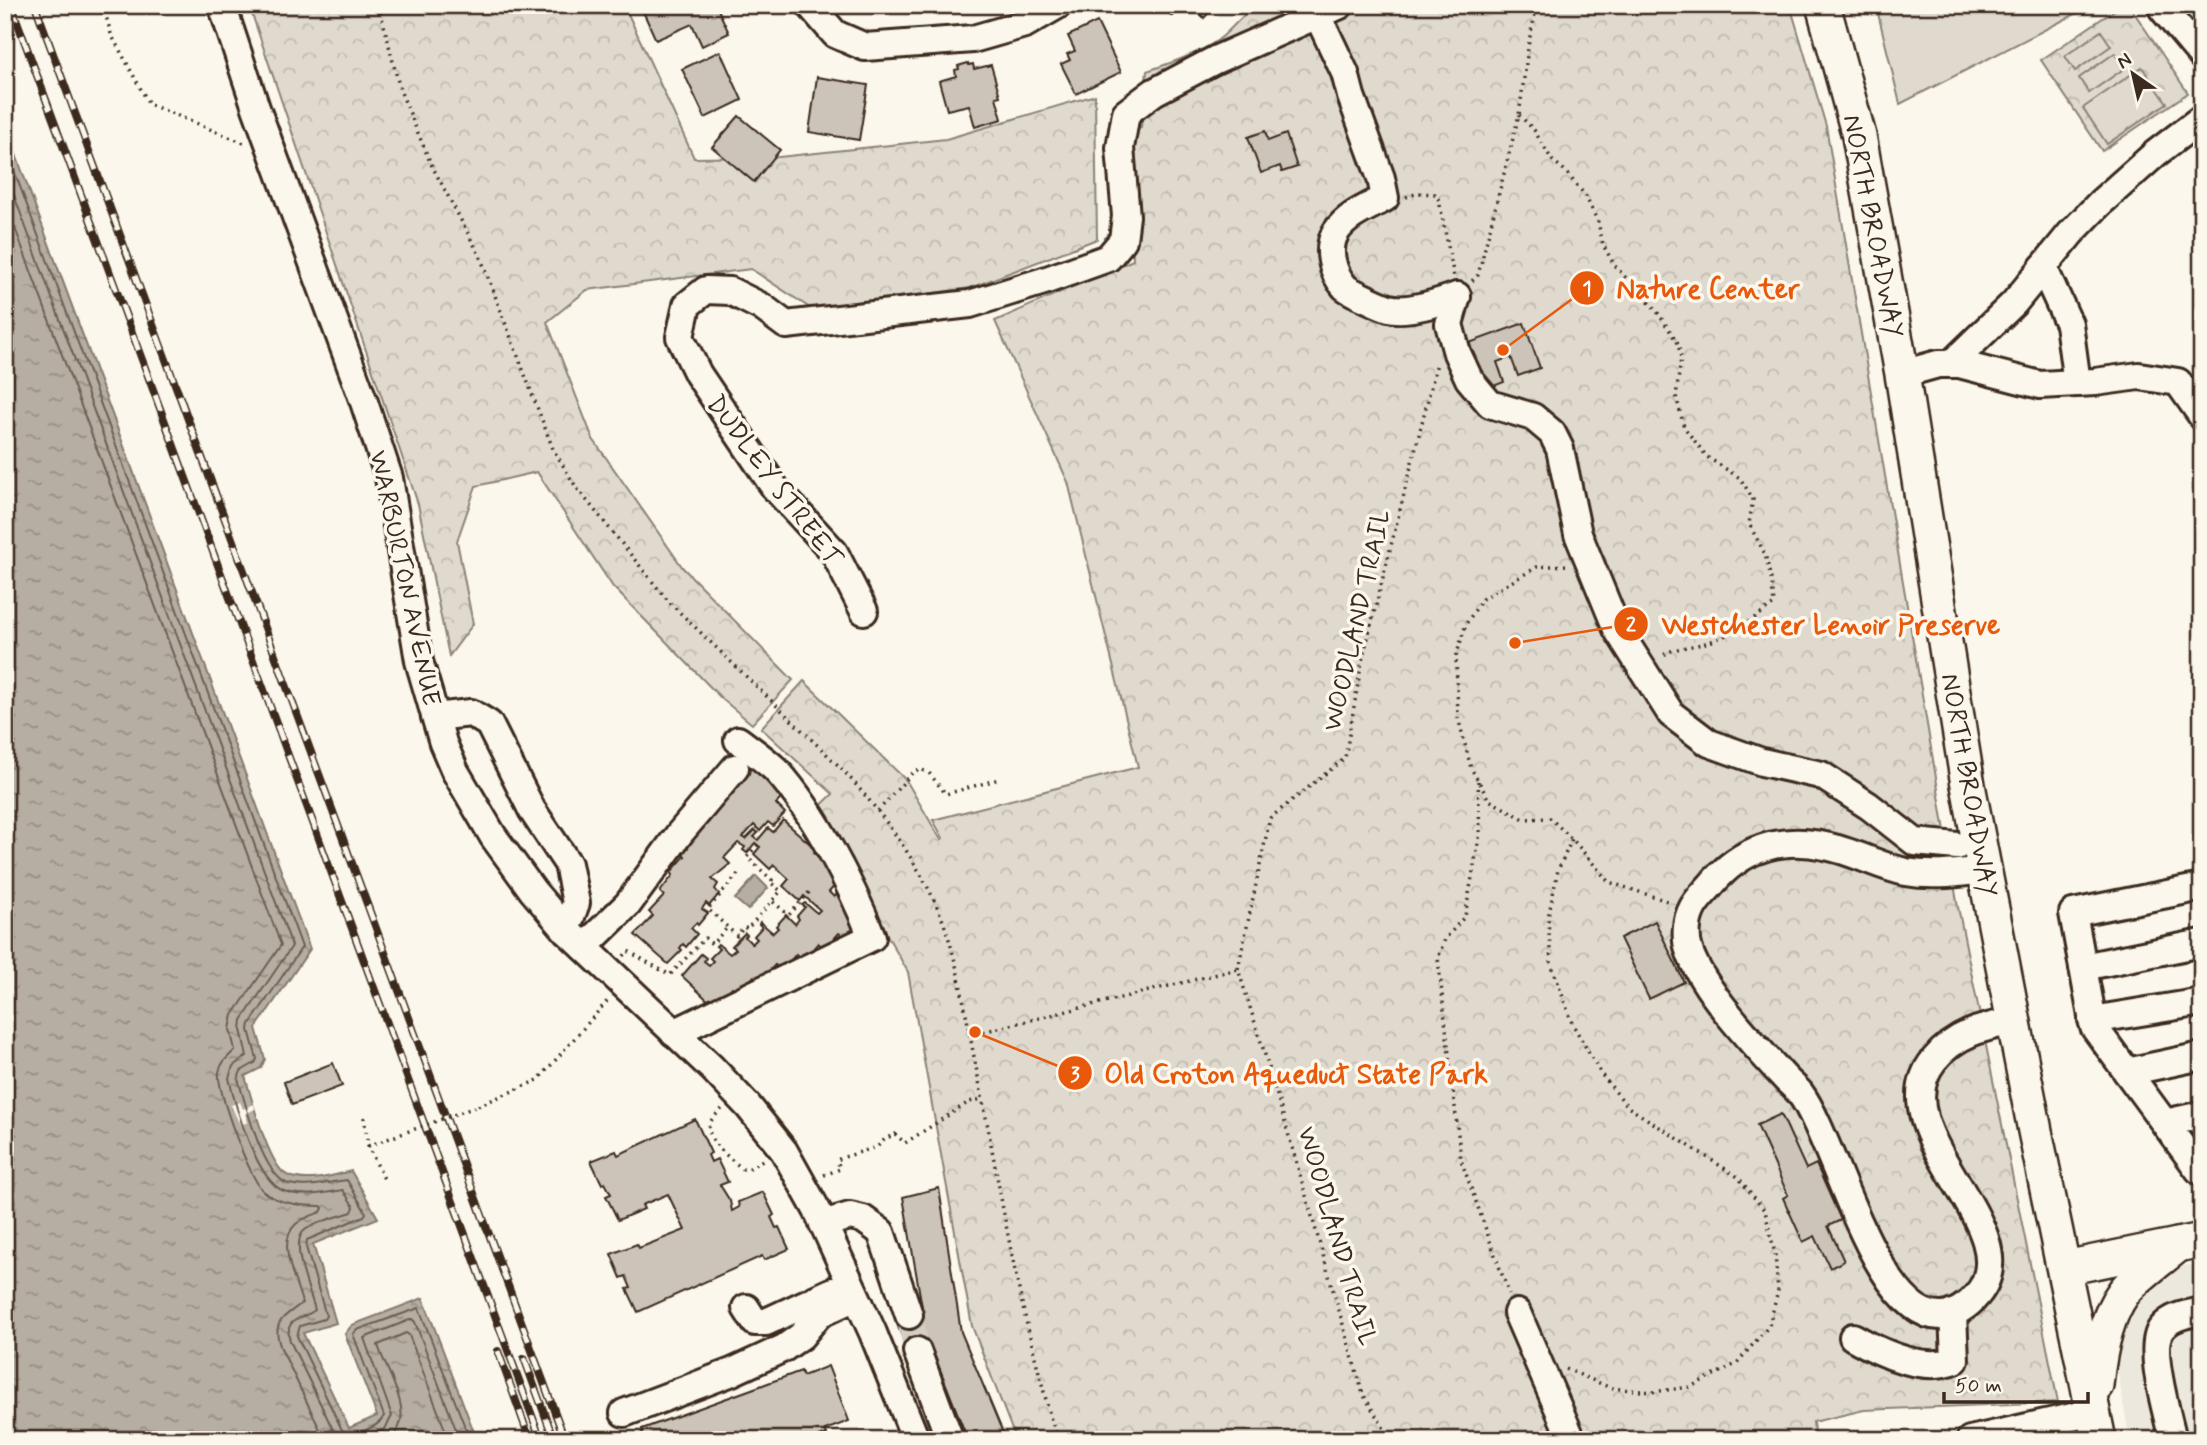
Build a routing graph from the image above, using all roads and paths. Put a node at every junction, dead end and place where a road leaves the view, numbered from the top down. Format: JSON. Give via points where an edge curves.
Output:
{"nodes":[{"id":1,"x":103,"y":5,"type":"edge"},
{"id":2,"x":222,"y":5,"type":"edge"},
{"id":3,"x":379,"y":5,"type":"edge"},
{"id":4,"x":810,"y":5,"type":"edge"},
{"id":5,"x":1537,"y":5,"type":"edge"},
{"id":6,"x":1823,"y":5,"type":"edge"},
{"id":7,"x":2162,"y":5,"type":"edge"},
{"id":8,"x":1041,"y":9,"type":"edge"},
{"id":9,"x":1329,"y":10,"type":"edge"},
{"id":10,"x":2202,"y":56,"type":"edge"},
{"id":11,"x":1519,"y":115,"type":"junction"},
{"id":12,"x":2202,"y":118,"type":"edge"},
{"id":13,"x":273,"y":153,"type":"junction"},
{"id":14,"x":1383,"y":188,"type":"junction"},
{"id":15,"x":1452,"y":266,"type":"dead end"},
{"id":16,"x":2043,"y":267,"type":"junction"},
{"id":17,"x":1457,"y":296,"type":"junction"},
{"id":18,"x":1985,"y":331,"type":"junction"},
{"id":19,"x":1437,"y":363,"type":"dead end"},
{"id":20,"x":1951,"y":364,"type":"junction"},
{"id":21,"x":1902,"y":374,"type":"junction"},
{"id":22,"x":1995,"y":374,"type":"junction"},
{"id":23,"x":2077,"y":383,"type":"junction"},
{"id":24,"x":2202,"y":416,"type":"edge"},
{"id":25,"x":1590,"y":563,"type":"junction"},
{"id":26,"x":864,"y":611,"type":"dead end"},
{"id":27,"x":1643,"y":669,"type":"junction"},
{"id":28,"x":436,"y":717,"type":"junction"},
{"id":29,"x":738,"y":740,"type":"dead end"},
{"id":30,"x":735,"y":768,"type":"dead end"},
{"id":31,"x":999,"y":779,"type":"dead end"},
{"id":32,"x":1478,"y":780,"type":"junction"},
{"id":33,"x":878,"y":811,"type":"junction"},
{"id":34,"x":1572,"y":839,"type":"junction"},
{"id":35,"x":761,"y":841,"type":"dead end"},
{"id":36,"x":1957,"y":846,"type":"dead end"},
{"id":37,"x":1984,"y":870,"type":"junction"},
{"id":38,"x":738,"y":874,"type":"dead end"},
{"id":39,"x":813,"y":889,"type":"dead end"},
{"id":40,"x":2200,"y":894,"type":"edge"},
{"id":41,"x":773,"y":902,"type":"junction"},
{"id":42,"x":1692,"y":909,"type":"junction"},
{"id":43,"x":727,"y":928,"type":"junction"},
{"id":44,"x":575,"y":938,"type":"junction"},
{"id":45,"x":2202,"y":943,"type":"edge"},
{"id":46,"x":2083,"y":967,"type":"junction"},
{"id":47,"x":1238,"y":969,"type":"junction"},
{"id":48,"x":621,"y":972,"type":"junction"},
{"id":49,"x":2202,"y":1002,"type":"edge"},
{"id":50,"x":2092,"y":1020,"type":"junction"},
{"id":51,"x":2014,"y":1021,"type":"junction"},
{"id":52,"x":674,"y":1033,"type":"junction"},
{"id":53,"x":970,"y":1035,"type":"junction"},
{"id":54,"x":2202,"y":1056,"type":"edge"},
{"id":55,"x":2127,"y":1072,"type":"junction"},
{"id":56,"x":983,"y":1099,"type":"junction"},
{"id":57,"x":723,"y":1108,"type":"dead end"},
{"id":58,"x":2202,"y":1115,"type":"edge"},
{"id":59,"x":364,"y":1117,"type":"dead end"},
{"id":60,"x":2165,"y":1123,"type":"junction"},
{"id":61,"x":368,"y":1146,"type":"junction"},
{"id":62,"x":765,"y":1158,"type":"dead end"},
{"id":63,"x":2202,"y":1170,"type":"edge"},
{"id":64,"x":385,"y":1181,"type":"dead end"},
{"id":65,"x":802,"y":1183,"type":"junction"},
{"id":66,"x":823,"y":1224,"type":"junction"},
{"id":67,"x":2190,"y":1243,"type":"edge"},
{"id":68,"x":2065,"y":1268,"type":"junction"},
{"id":69,"x":853,"y":1290,"type":"junction"},
{"id":70,"x":746,"y":1308,"type":"dead end"},
{"id":71,"x":2202,"y":1311,"type":"edge"},
{"id":72,"x":1517,"y":1313,"type":"joint"},
{"id":73,"x":1953,"y":1313,"type":"junction"},
{"id":74,"x":909,"y":1315,"type":"tunnel mouth"},
{"id":75,"x":1853,"y":1337,"type":"dead end"},
{"id":76,"x":917,"y":1351,"type":"tunnel mouth"},
{"id":77,"x":1559,"y":1366,"type":"dead end"},
{"id":78,"x":624,"y":1413,"type":"dead end"},
{"id":79,"x":2096,"y":1426,"type":"edge"},
{"id":80,"x":909,"y":1438,"type":"edge"},
{"id":81,"x":950,"y":1440,"type":"edge"},
{"id":82,"x":1059,"y":1440,"type":"edge"},
{"id":83,"x":1391,"y":1440,"type":"edge"},
{"id":84,"x":1572,"y":1440,"type":"edge"},
{"id":85,"x":1970,"y":1440,"type":"edge"},
{"id":86,"x":2173,"y":1440,"type":"edge"}],
"edges":[{"from":1,"to":13,"type":"path","via":[[111,34],[149,104]]},
{"from":2,"to":13,"type":"street","name":"WARBURTON AVENUE"},
{"from":3,"to":33,"type":"path","via":[[400,90],[431,164],[480,256],[553,449],[576,487],[669,601],[840,767]]},
{"from":4,"to":8,"type":"street","via":[[835,34],[864,47],[973,39],[1025,24]]},
{"from":5,"to":11,"type":"path"},
{"from":6,"to":21,"type":"main road","name":"NORTH BROADWAY","via":[[1859,136]]},
{"from":7,"to":10,"type":"street"},
{"from":9,"to":14,"type":"street","via":[[1351,96]]},
{"from":9,"to":26,"type":"street","name":"DUDLEY STREET","via":[[1214,60],[1154,92],[1126,113],[1120,148],[1126,216],[1123,240],[1108,258],[970,304],[786,325],[730,291],[706,290],[687,305],[680,337],[698,374],[775,488],[834,552]]},
{"from":11,"to":17,"type":"path","via":[[1478,275]]},
{"from":11,"to":27,"type":"path","via":[[1552,160],[1586,195],[1615,266],[1656,310],[1678,343],[1681,358],[1676,396],[1684,427],[1707,457],[1740,478],[1753,499],[1749,524],[1765,554],[1772,583],[1774,604],[1739,628],[1711,642],[1672,649]]},
{"from":12,"to":16,"type":"street","via":[[2100,203]]},
{"from":13,"to":28,"type":"street","name":"WARBURTON AVENUE","via":[[388,478],[419,661]]},
{"from":14,"to":15,"type":"path","via":[[1403,198],[1434,194]]},
{"from":14,"to":17,"type":"street","via":[[1337,231],[1331,246],[1331,258],[1345,287],[1390,309],[1432,306]]},
{"from":16,"to":18,"type":"street"},
{"from":16,"to":23,"type":"street","via":[[2068,324]]},
{"from":17,"to":25,"type":"street","via":[[1449,324],[1469,379],[1490,404],[1534,418],[1552,433],[1560,449],[1577,534]]},
{"from":18,"to":20,"type":"street"},
{"from":18,"to":22,"type":"street","via":[[1995,350]]},
{"from":19,"to":47,"type":"path","name":"WOODLAND TRAIL","via":[[1362,661],[1345,758],[1270,818]]},
{"from":20,"to":21,"type":"street"},
{"from":20,"to":22,"type":"street"},
{"from":21,"to":37,"type":"main road","name":"NORTH BROADWAY"},
{"from":22,"to":23,"type":"street","via":[[2040,385]]},
{"from":23,"to":24,"type":"street","via":[[2139,376],[2178,382]]},
{"from":25,"to":27,"type":"street","via":[[1618,629]]},
{"from":25,"to":32,"type":"path","via":[[1537,567],[1482,599],[1466,624],[1455,657],[1458,717]]},
{"from":27,"to":36,"type":"street","via":[[1671,714],[1709,743],[1762,762],[1821,775],[1915,842]]},
{"from":28,"to":44,"type":"street","name":"WARBURTON AVENUE","via":[[455,771],[493,836]]},
{"from":28,"to":44,"type":"street","via":[[471,713],[489,724],[532,810],[568,864],[576,903]]},
{"from":29,"to":52,"type":"street","via":[[776,770],[806,810],[856,898],[872,937]]},
{"from":30,"to":44,"type":"street","via":[[680,832],[628,904]]},
{"from":31,"to":33,"type":"path","via":[[946,794],[920,769]]},
{"from":32,"to":34,"type":"path","via":[[1489,800],[1524,819],[1550,818]]},
{"from":32,"to":72,"type":"path","via":[[1480,833],[1465,916],[1445,940],[1438,958],[1461,1160]]},
{"from":33,"to":53,"type":"path","via":[[940,914]]},
{"from":34,"to":42,"type":"path","via":[[1609,882]]},
{"from":34,"to":77,"type":"path","via":[[1558,870],[1548,918],[1551,963],[1572,1023],[1601,1074],[1628,1107],[1738,1177],[1765,1211],[1778,1291],[1769,1326],[1735,1364],[1690,1387],[1652,1392],[1611,1388]]},
{"from":35,"to":41,"type":"path","via":[[747,857],[781,891]]},
{"from":37,"to":42,"type":"street","via":[[1920,874],[1825,845],[1782,843],[1763,846],[1730,864]]},
{"from":37,"to":51,"type":"main road","name":"NORTH BROADWAY"},
{"from":38,"to":43,"type":"path","via":[[708,909]]},
{"from":39,"to":41,"type":"path","via":[[789,915]]},
{"from":40,"to":46,"type":"street","via":[[2073,913]]},
{"from":41,"to":43,"type":"path","via":[[737,936]]},
{"from":42,"to":73,"type":"street","via":[[1687,946],[1695,966],[1734,1021],[1799,1092],[1881,1265],[1916,1310],[1938,1316]]},
{"from":43,"to":48,"type":"path","via":[[712,944],[705,938],[670,975],[628,951]]},
{"from":44,"to":48,"type":"street","name":"WARBURTON AVENUE"},
{"from":45,"to":46,"type":"street"},
{"from":46,"to":50,"type":"street"},
{"from":47,"to":53,"type":"path"},
{"from":47,"to":83,"type":"path","name":"WOODLAND TRAIL","via":[[1363,1394]]},
{"from":48,"to":52,"type":"street","name":"WARBURTON AVENUE"},
{"from":48,"to":61,"type":"path","bridge":true,"via":[[538,1080]]},
{"from":49,"to":50,"type":"street"},
{"from":50,"to":55,"type":"street"},
{"from":51,"to":68,"type":"main road","name":"NORTH BROADWAY"},
{"from":51,"to":73,"type":"street","via":[[1959,1038],[1941,1052],[1922,1082],[1927,1125],[1979,1224],[1989,1255],[1980,1292]]},
{"from":52,"to":65,"type":"street","name":"WARBURTON AVENUE","via":[[748,1107],[784,1151]]},
{"from":53,"to":56,"type":"path"},
{"from":54,"to":55,"type":"street"},
{"from":55,"to":60,"type":"street"},
{"from":56,"to":65,"type":"path","via":[[969,1102],[905,1143],[895,1134],[877,1147],[837,1160],[841,1169]]},
{"from":56,"to":82,"type":"path","via":[[1013,1262]]},
{"from":57,"to":62,"type":"path","via":[[710,1124],[709,1133],[726,1156],[743,1169]]},
{"from":58,"to":60,"type":"street"},
{"from":59,"to":61,"type":"path"},
{"from":60,"to":63,"type":"street"},
{"from":61,"to":64,"type":"path"},
{"from":65,"to":66,"type":"street","name":"WARBURTON AVENUE"},
{"from":66,"to":69,"type":"street","name":"WARBURTON AVENUE"},
{"from":66,"to":74,"type":"street","via":[[850,1216],[881,1232]]},
{"from":67,"to":68,"type":"main road"},
{"from":67,"to":79,"type":"main road","via":[[2125,1290],[2114,1309],[2099,1358]]},
{"from":68,"to":79,"type":"main road","name":"NORTH BROADWAY"},
{"from":69,"to":70,"type":"street","via":[[766,1322],[755,1322]]},
{"from":69,"to":78,"type":"street","via":[[819,1314],[785,1348]]},
{"from":69,"to":80,"type":"street","name":"WARBURTON AVENUE"},
{"from":71,"to":86,"type":"street","via":[[2177,1316],[2161,1329],[2155,1352]]},
{"from":72,"to":84,"type":"street"},
{"from":73,"to":75,"type":"street","via":[[1955,1360],[1950,1362],[1896,1356]]},
{"from":76,"to":81,"type":"street"},
{"from":79,"to":85,"type":"street"}]}
